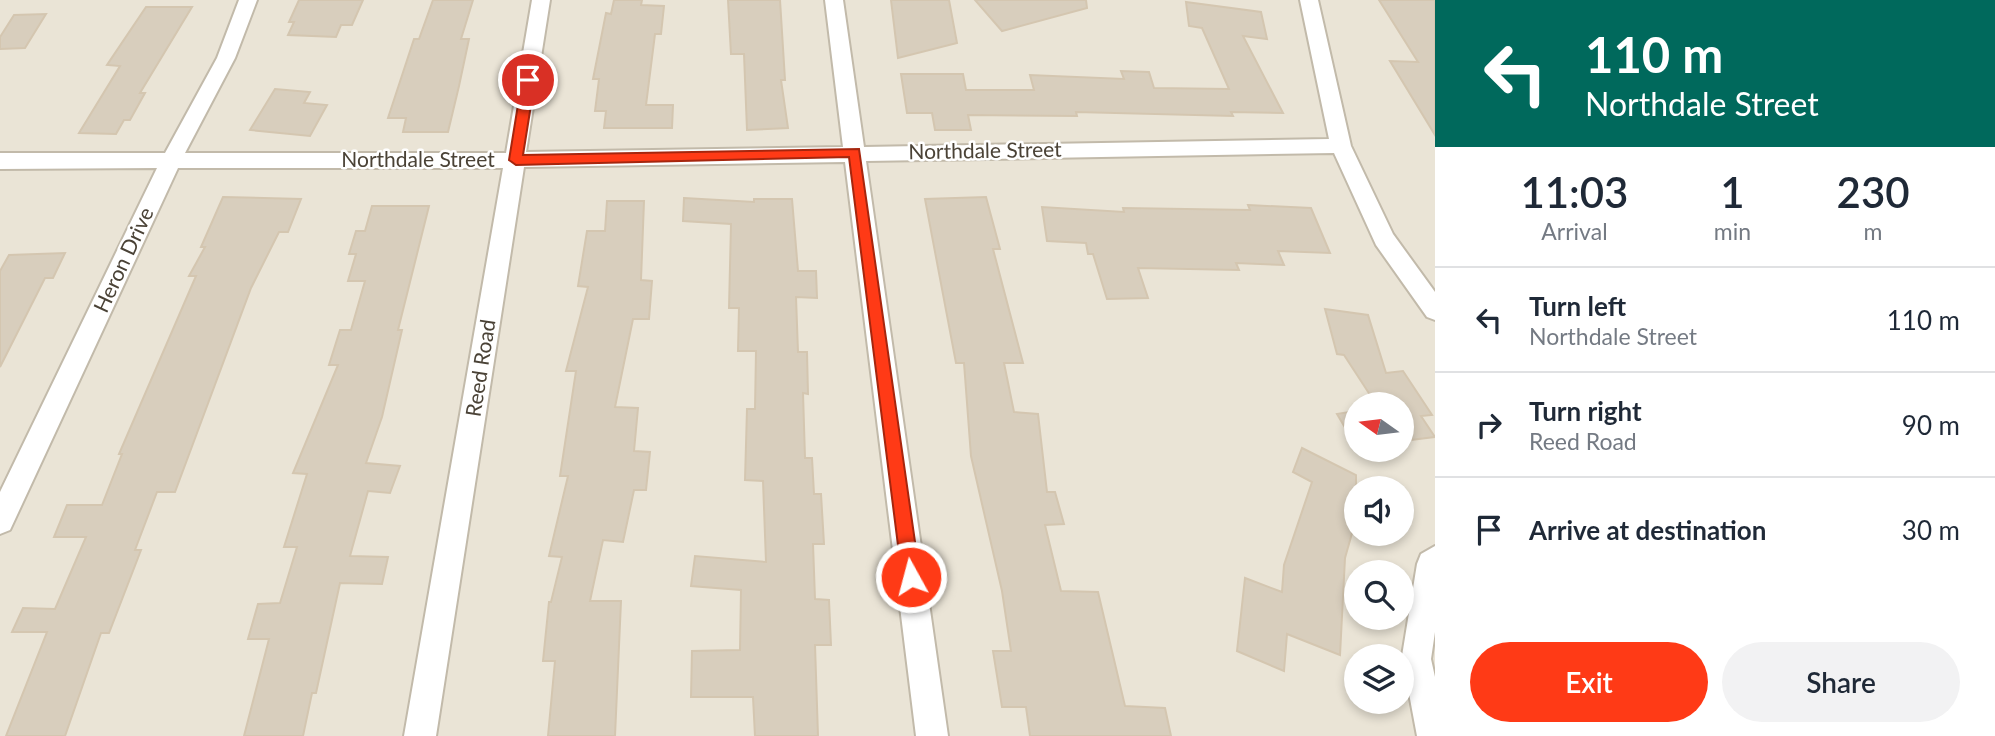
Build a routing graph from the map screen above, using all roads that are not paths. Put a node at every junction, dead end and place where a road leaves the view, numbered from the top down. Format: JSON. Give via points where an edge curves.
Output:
{"nodes":[{"id":1,"x":248,"y":0,"type":"edge"},
{"id":2,"x":541,"y":0,"type":"edge"},
{"id":3,"x":834,"y":0,"type":"edge"},
{"id":4,"x":1309,"y":0,"type":"edge"},
{"id":5,"x":1341,"y":146,"type":"junction"},
{"id":6,"x":855,"y":152,"type":"junction"},
{"id":7,"x":172,"y":159,"type":"junction"},
{"id":8,"x":516,"y":160,"type":"junction"},
{"id":9,"x":0,"y":161,"type":"edge"},
{"id":10,"x":1435,"y":310,"type":"edge"},
{"id":11,"x":0,"y":521,"type":"edge"},
{"id":12,"x":1435,"y":560,"type":"edge"},
{"id":13,"x":420,"y":736,"type":"edge"},
{"id":14,"x":932,"y":736,"type":"edge"},
{"id":15,"x":1433,"y":736,"type":"edge"}],
"edges":[{"from":1,"to":7,"type":"street","name":"Heron Drive","via":[[226,58]]},
{"from":2,"to":8,"type":"street","name":"Reed Road"},
{"from":3,"to":6,"type":"street"},
{"from":4,"to":5,"type":"street"},
{"from":5,"to":6,"type":"street","name":"Northdale Street"},
{"from":5,"to":10,"type":"street","via":[[1384,239]]},
{"from":6,"to":8,"type":"street","name":"Northdale Street"},
{"from":6,"to":14,"type":"street"},
{"from":7,"to":8,"type":"street","name":"Northdale Street"},
{"from":7,"to":9,"type":"street","name":"Northdale Street"},
{"from":7,"to":11,"type":"street","name":"Heron Drive"},
{"from":8,"to":13,"type":"street","name":"Reed Road"},
{"from":12,"to":15,"type":"street","via":[[1416,659]]}]}
